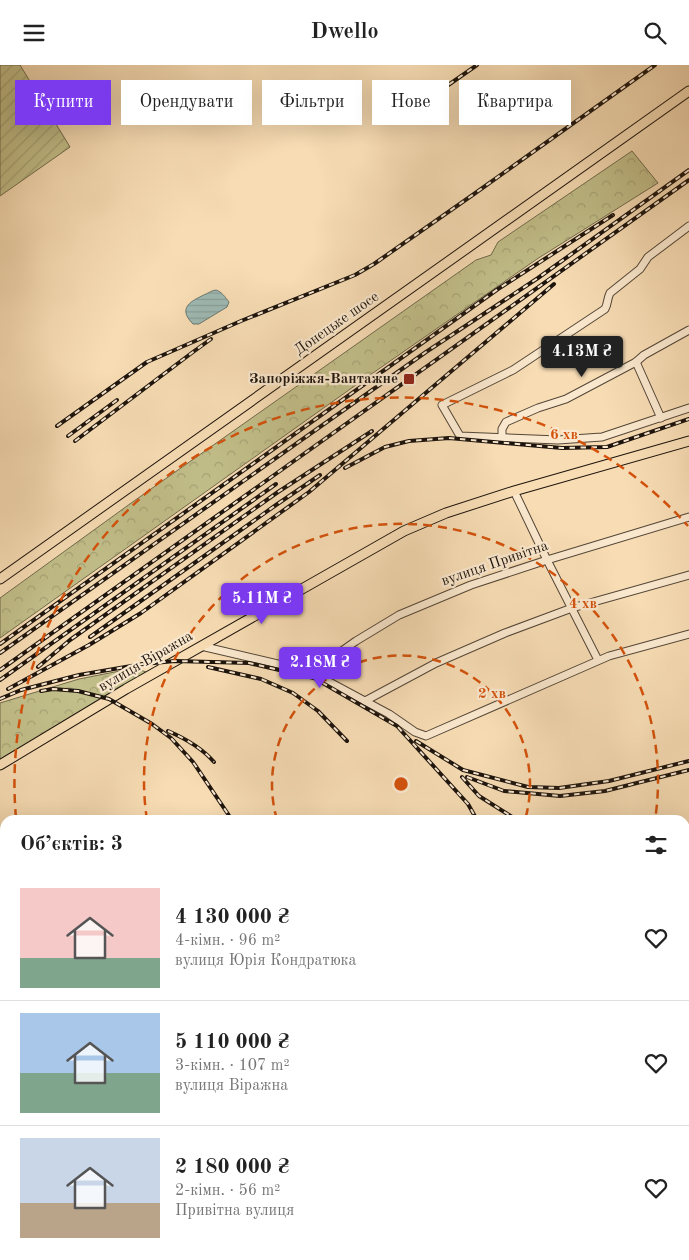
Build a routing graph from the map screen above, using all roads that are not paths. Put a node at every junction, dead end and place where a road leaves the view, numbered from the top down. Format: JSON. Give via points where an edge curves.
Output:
{"nodes":[{"id":1,"x":689,"y":91,"type":"edge"},
{"id":2,"x":689,"y":226,"type":"edge"},
{"id":3,"x":689,"y":330,"type":"edge"},
{"id":4,"x":636,"y":362,"type":"junction"},
{"id":5,"x":689,"y":408,"type":"edge"},
{"id":6,"x":661,"y":418,"type":"junction"},
{"id":7,"x":502,"y":438,"type":"junction"},
{"id":8,"x":689,"y":441,"type":"edge"},
{"id":9,"x":514,"y":491,"type":"junction"},
{"id":10,"x":689,"y":517,"type":"edge"},
{"id":11,"x":547,"y":560,"type":"junction"},
{"id":12,"x":689,"y":575,"type":"edge"},
{"id":13,"x":0,"y":579,"type":"edge"},
{"id":14,"x":572,"y":608,"type":"junction"},
{"id":15,"x":689,"y":634,"type":"edge"},
{"id":16,"x":201,"y":646,"type":"junction"},
{"id":17,"x":598,"y":660,"type":"junction"},
{"id":18,"x":322,"y":665,"type":"junction"},
{"id":19,"x":299,"y":669,"type":"junction"},
{"id":20,"x":322,"y":678,"type":"junction"},
{"id":21,"x":365,"y":701,"type":"junction"},
{"id":22,"x":0,"y":765,"type":"edge"}],
"edges":[{"from":1,"to":13,"type":"main road","name":"Донецьке шосе"},
{"from":2,"to":7,"type":"street","via":[[648,257],[640,269],[610,293],[605,309],[513,370],[442,405],[460,436]]},
{"from":3,"to":4,"type":"street"},
{"from":4,"to":6,"type":"street"},
{"from":4,"to":7,"type":"street","via":[[566,399],[506,422]]},
{"from":5,"to":6,"type":"street"},
{"from":6,"to":7,"type":"street","via":[[602,437],[558,440]]},
{"from":8,"to":9,"type":"main road","name":"вулиця Віражна"},
{"from":9,"to":11,"type":"street"},
{"from":9,"to":16,"type":"main road","name":"вулиця Віражна","via":[[446,513],[404,531]]},
{"from":10,"to":11,"type":"street","name":"вулиця Привітна"},
{"from":11,"to":14,"type":"street"},
{"from":11,"to":18,"type":"street","name":"вулиця Привітна","via":[[472,585],[399,615]]},
{"from":12,"to":14,"type":"street"},
{"from":14,"to":17,"type":"street"},
{"from":14,"to":21,"type":"street","via":[[436,663]]},
{"from":15,"to":17,"type":"street"},
{"from":16,"to":19,"type":"street"},
{"from":16,"to":22,"type":"main road","name":"вулиця Віражна"},
{"from":17,"to":21,"type":"street","via":[[424,736]]},
{"from":18,"to":19,"type":"street"},
{"from":18,"to":20,"type":"street"},
{"from":19,"to":20,"type":"street"},
{"from":20,"to":21,"type":"street"}]}
